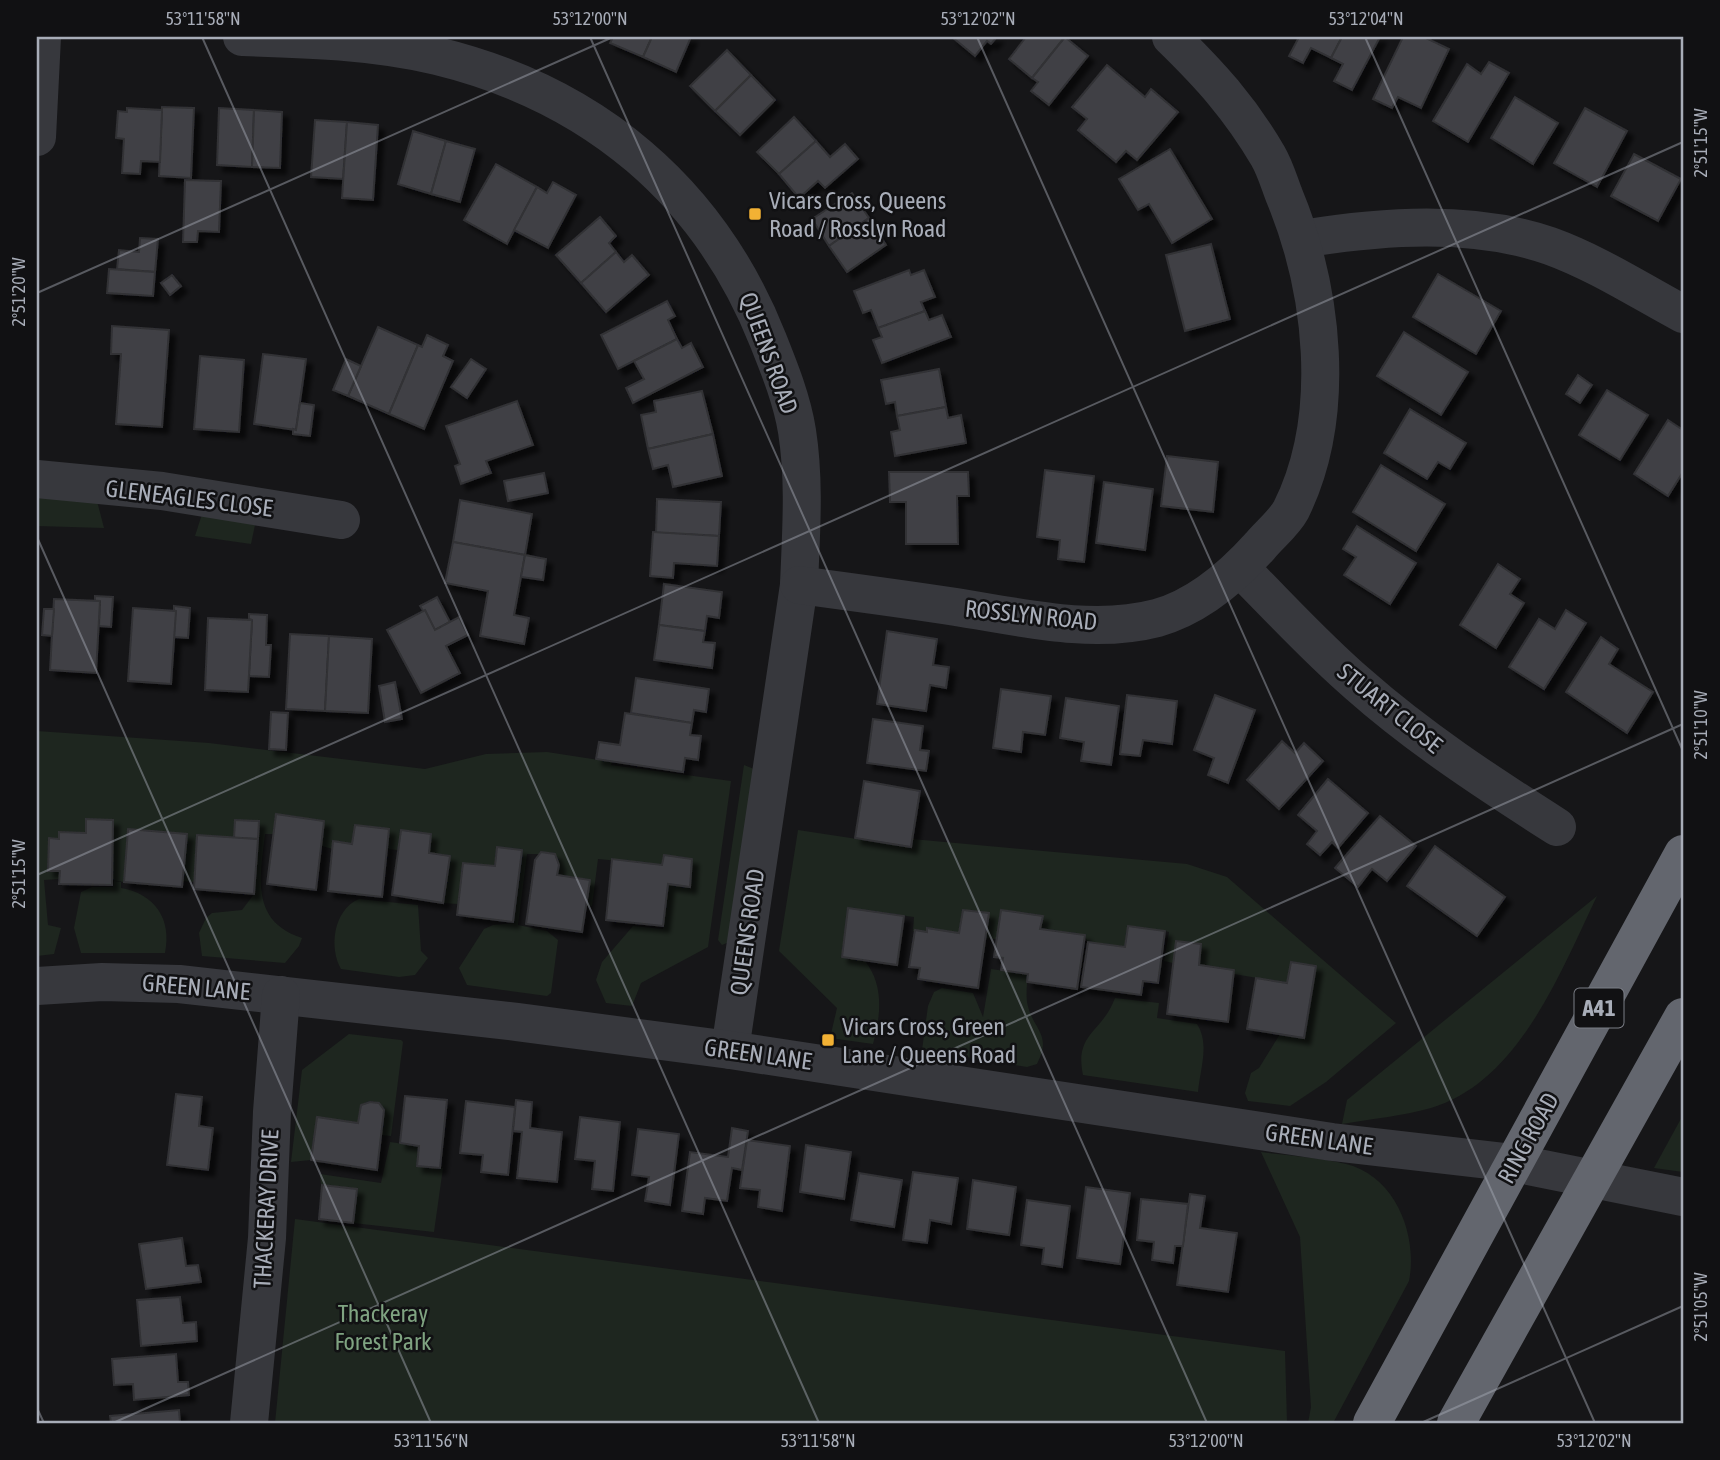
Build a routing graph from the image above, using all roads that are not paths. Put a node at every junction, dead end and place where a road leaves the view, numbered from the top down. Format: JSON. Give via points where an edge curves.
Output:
{"nodes":[{"id":1,"x":42,"y":37,"type":"edge"},
{"id":2,"x":242,"y":37,"type":"edge"},
{"id":3,"x":1171,"y":37,"type":"edge"},
{"id":4,"x":37,"y":137,"type":"edge"},
{"id":5,"x":1302,"y":239,"type":"junction"},
{"id":6,"x":1683,"y":314,"type":"edge"},
{"id":7,"x":37,"y":479,"type":"edge"},
{"id":8,"x":341,"y":520,"type":"dead end"},
{"id":9,"x":1240,"y":568,"type":"junction"},
{"id":10,"x":799,"y":584,"type":"junction"},
{"id":11,"x":1557,"y":827,"type":"dead end"},
{"id":12,"x":1683,"y":853,"type":"edge"},
{"id":13,"x":37,"y":986,"type":"edge"},
{"id":14,"x":281,"y":995,"type":"junction"},
{"id":15,"x":1683,"y":1017,"type":"edge"},
{"id":16,"x":730,"y":1050,"type":"junction"},
{"id":17,"x":1514,"y":1163,"type":"junction"},
{"id":18,"x":1592,"y":1177,"type":"junction"},
{"id":19,"x":1683,"y":1198,"type":"edge"},
{"id":20,"x":248,"y":1423,"type":"edge"},
{"id":21,"x":1372,"y":1423,"type":"edge"},
{"id":22,"x":1456,"y":1423,"type":"edge"}],
"edges":[{"from":1,"to":4,"type":"street"},
{"from":2,"to":10,"type":"street","name":"QUEENS ROAD","via":[[381,45],[477,67],[557,100],[616,136],[648,163],[690,205],[741,278],[783,378],[802,469]]},
{"from":3,"to":5,"type":"street","name":"ROSSLYN ROAD","via":[[1218,82],[1269,158]]},
{"from":5,"to":6,"type":"street","via":[[1393,227],[1523,238],[1580,260]]},
{"from":5,"to":9,"type":"street","name":"ROSSLYN ROAD","via":[[1317,309],[1320,377],[1312,448],[1290,512]]},
{"from":7,"to":8,"type":"street","name":"GLENEAGLES CLOSE","via":[[162,491]]},
{"from":9,"to":10,"type":"street","name":"ROSSLYN ROAD","via":[[1186,606],[1129,623],[1058,623]]},
{"from":9,"to":11,"type":"street","name":"STUART CLOSE","via":[[1340,668],[1399,718],[1478,777]]},
{"from":10,"to":16,"type":"street","name":"QUEENS ROAD"},
{"from":12,"to":17,"type":"highway","name":"RING ROAD","number":"A41"},
{"from":13,"to":14,"type":"street","name":"GREEN LANE","via":[[130,982]]},
{"from":14,"to":16,"type":"street","name":"GREEN LANE"},
{"from":14,"to":20,"type":"street","name":"THACKERAY DRIVE","via":[[267,1238]]},
{"from":15,"to":18,"type":"highway"},
{"from":16,"to":17,"type":"street","name":"GREEN LANE","via":[[1332,1142]]},
{"from":17,"to":18,"type":"street","name":"GREEN LANE"},
{"from":17,"to":21,"type":"highway","name":"RING ROAD","number":"A41"},
{"from":18,"to":19,"type":"street","name":"GREEN LANE"},
{"from":18,"to":22,"type":"highway"}]}
